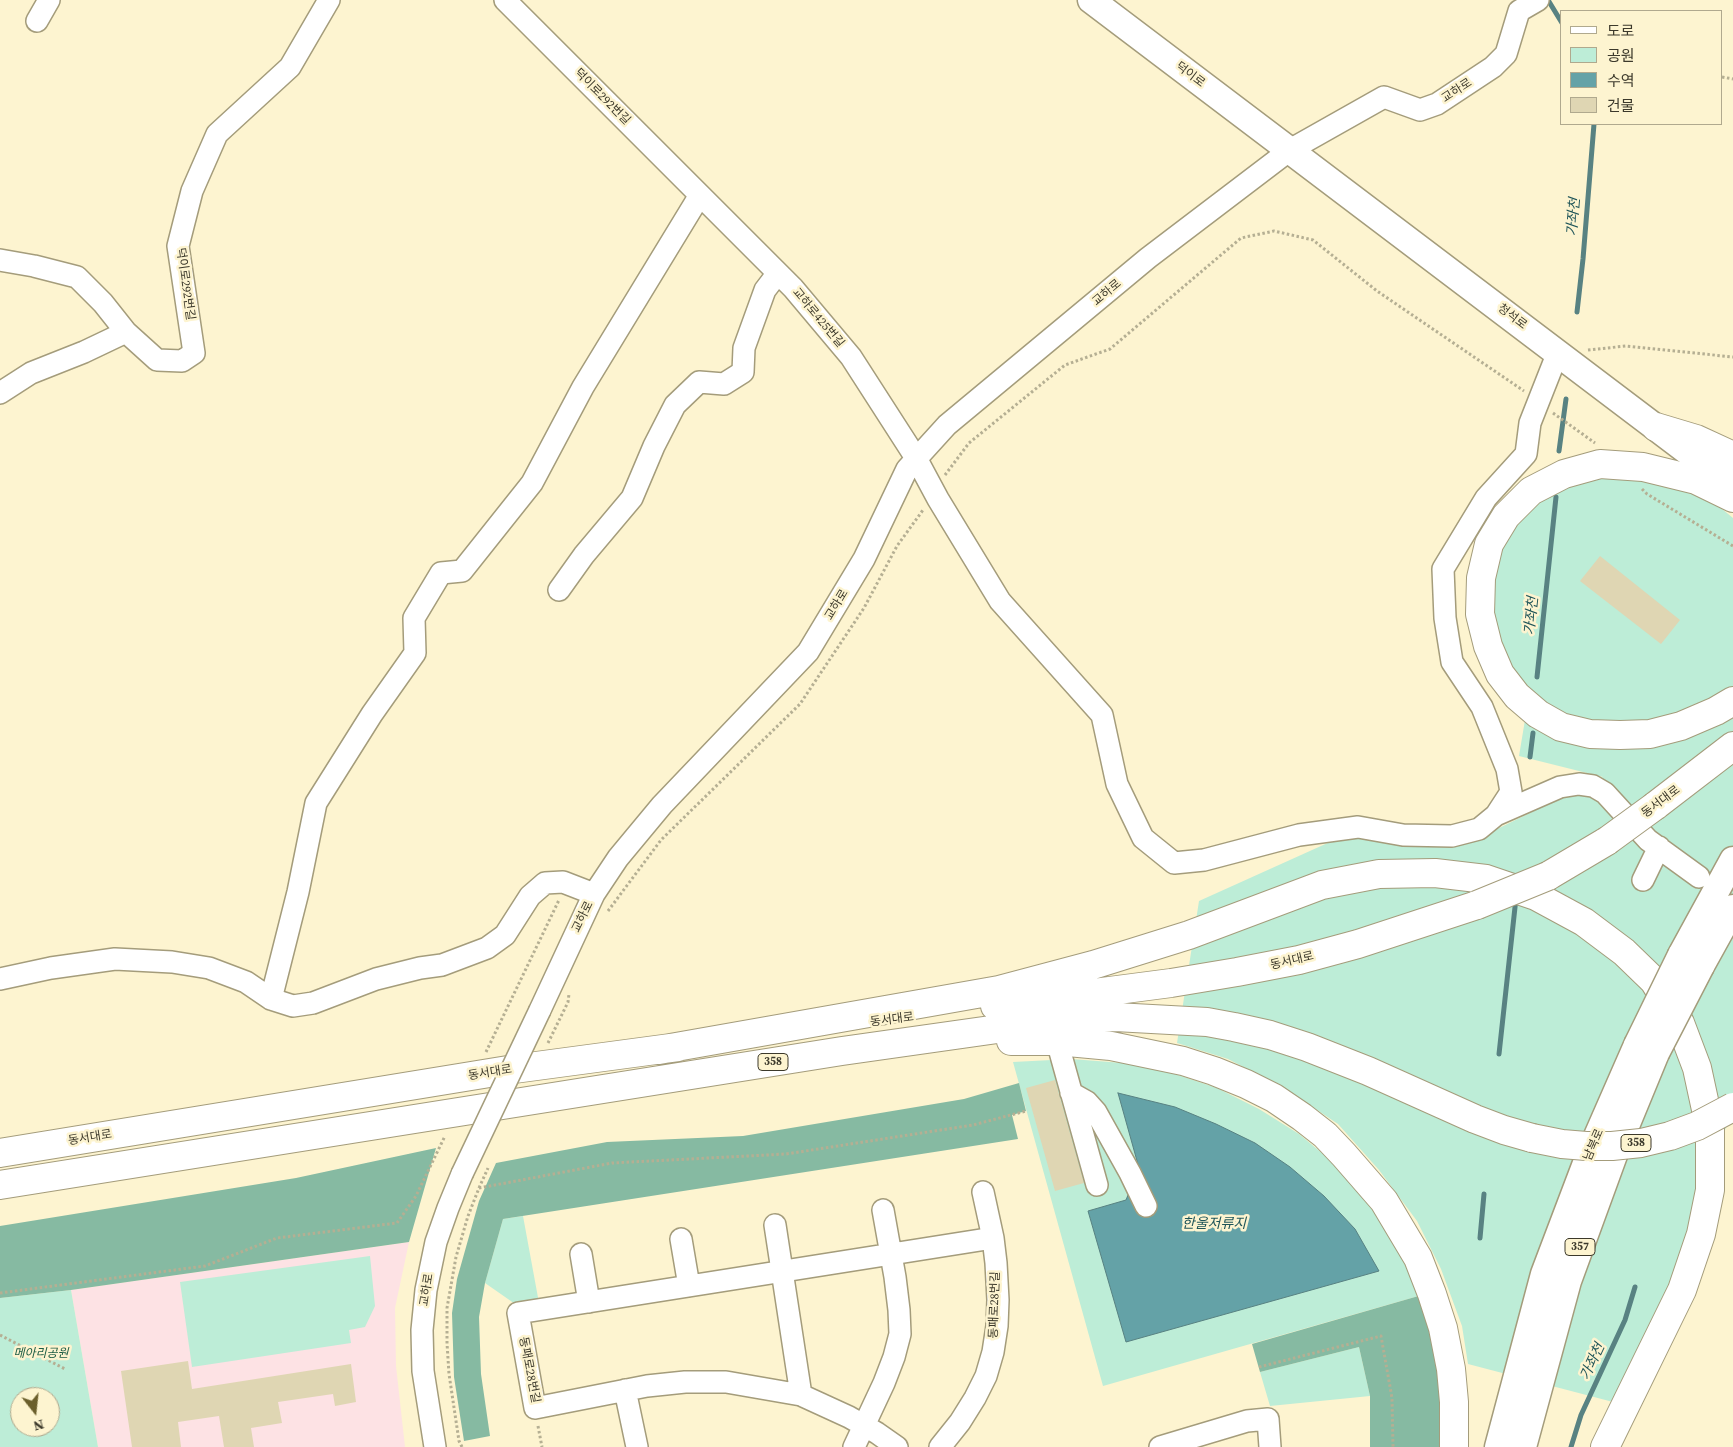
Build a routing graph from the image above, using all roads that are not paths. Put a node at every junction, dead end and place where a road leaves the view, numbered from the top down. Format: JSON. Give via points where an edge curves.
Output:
{"nodes":[{"id":1,"x":49,"y":0,"type":"edge"},
{"id":2,"x":329,"y":0,"type":"edge"},
{"id":3,"x":505,"y":0,"type":"edge"},
{"id":4,"x":1091,"y":0,"type":"edge"},
{"id":5,"x":1538,"y":0,"type":"edge"},
{"id":6,"x":1518,"y":5,"type":"edge"},
{"id":7,"x":37,"y":21,"type":"dead end"},
{"id":8,"x":1290,"y":150,"type":"junction"},
{"id":9,"x":700,"y":195,"type":"junction"},
{"id":10,"x":0,"y":260,"type":"edge"},
{"id":11,"x":778,"y":273,"type":"junction"},
{"id":12,"x":126,"y":332,"type":"junction"},
{"id":13,"x":1558,"y":352,"type":"junction"},
{"id":14,"x":0,"y":393,"type":"edge"},
{"id":15,"x":1656,"y":427,"type":"junction"},
{"id":16,"x":1733,"y":456,"type":"edge"},
{"id":17,"x":916,"y":458,"type":"junction"},
{"id":18,"x":1733,"y":486,"type":"edge"},
{"id":19,"x":1733,"y":498,"type":"edge"},
{"id":20,"x":559,"y":590,"type":"dead end"},
{"id":21,"x":1733,"y":701,"type":"edge"},
{"id":22,"x":1733,"y":746,"type":"edge"},
{"id":23,"x":1496,"y":815,"type":"junction"},
{"id":24,"x":1658,"y":848,"type":"junction"},
{"id":25,"x":1733,"y":860,"type":"edge"},
{"id":26,"x":1699,"y":877,"type":"dead end"},
{"id":27,"x":1643,"y":880,"type":"dead end"},
{"id":28,"x":594,"y":894,"type":"junction"},
{"id":29,"x":1733,"y":908,"type":"edge"},
{"id":30,"x":1691,"y":960,"type":"junction"},
{"id":31,"x":0,"y":979,"type":"edge"},
{"id":32,"x":271,"y":999,"type":"junction"},
{"id":33,"x":1057,"y":1041,"type":"junction"},
{"id":34,"x":1646,"y":1049,"type":"junction"},
{"id":35,"x":659,"y":1050,"type":"junction"},
{"id":36,"x":842,"y":1051,"type":"junction"},
{"id":37,"x":1071,"y":1092,"type":"junction"},
{"id":38,"x":1733,"y":1107,"type":"edge"},
{"id":39,"x":297,"y":1139,"type":"junction"},
{"id":40,"x":0,"y":1153,"type":"edge"},
{"id":41,"x":0,"y":1185,"type":"edge"},
{"id":42,"x":1097,"y":1185,"type":"dead end"},
{"id":43,"x":983,"y":1192,"type":"dead end"},
{"id":44,"x":0,"y":1194,"type":"edge"},
{"id":45,"x":1146,"y":1206,"type":"dead end"},
{"id":46,"x":883,"y":1210,"type":"dead end"},
{"id":47,"x":775,"y":1225,"type":"dead end"},
{"id":48,"x":993,"y":1238,"type":"junction"},
{"id":49,"x":680,"y":1240,"type":"dead end"},
{"id":50,"x":580,"y":1254,"type":"dead end"},
{"id":51,"x":891,"y":1254,"type":"junction"},
{"id":52,"x":783,"y":1271,"type":"junction"},
{"id":53,"x":689,"y":1286,"type":"junction"},
{"id":54,"x":589,"y":1302,"type":"junction"},
{"id":55,"x":625,"y":1390,"type":"junction"},
{"id":56,"x":802,"y":1395,"type":"junction"},
{"id":57,"x":864,"y":1425,"type":"junction"},
{"id":58,"x":435,"y":1447,"type":"edge"},
{"id":59,"x":637,"y":1447,"type":"edge"},
{"id":60,"x":854,"y":1447,"type":"edge"},
{"id":61,"x":897,"y":1447,"type":"edge"},
{"id":62,"x":940,"y":1447,"type":"edge"},
{"id":63,"x":1160,"y":1447,"type":"edge"},
{"id":64,"x":1270,"y":1447,"type":"edge"},
{"id":65,"x":1454,"y":1447,"type":"edge"},
{"id":66,"x":1498,"y":1447,"type":"edge"},
{"id":67,"x":1523,"y":1447,"type":"edge"},
{"id":68,"x":1605,"y":1447,"type":"edge"}],
"edges":[{"from":1,"to":7,"type":"street"},
{"from":2,"to":12,"type":"street","name":"덕이로292번길","via":[[290,67],[217,134],[192,191],[178,246],[194,353],[182,361],[157,360]]},
{"from":3,"to":9,"type":"street","name":"덕이로292번길"},
{"from":4,"to":8,"type":"main road","name":"덕이로"},
{"from":5,"to":6,"type":"street","name":"교하로"},
{"from":6,"to":8,"type":"street","name":"교하로","via":[[1506,54],[1437,104],[1420,110],[1384,97]]},
{"from":8,"to":13,"type":"main road","name":"청석로"},
{"from":8,"to":17,"type":"street","name":"교하로","via":[[1141,264],[947,425]]},
{"from":9,"to":11,"type":"street","name":"교하로425번길"},
{"from":9,"to":32,"type":"street","via":[[583,387],[532,482],[462,571],[441,573],[414,618],[414,653],[316,803]]},
{"from":10,"to":12,"type":"street","name":"덕이로292번길","via":[[77,277]]},
{"from":11,"to":17,"type":"street","name":"교하로425번길","via":[[851,357]]},
{"from":11,"to":20,"type":"street","via":[[764,290],[744,348],[743,372],[724,384],[699,382],[675,404],[632,498]]},
{"from":12,"to":14,"type":"street","via":[[31,374]]},
{"from":13,"to":15,"type":"main road","name":"청석로"},
{"from":13,"to":23,"type":"street","via":[[1546,407],[1530,423],[1526,454],[1486,498],[1444,569],[1445,618],[1452,662],[1482,707],[1507,769],[1511,792]]},
{"from":15,"to":16,"type":"highway","via":[[1696,439]]},
{"from":15,"to":18,"type":"main road","name":"청석로"},
{"from":17,"to":23,"type":"street","name":"교하로425번길","via":[[1000,601],[1102,715],[1117,784],[1143,838],[1174,863],[1204,860],[1300,835],[1358,827],[1403,835],[1452,836],[1479,828]]},
{"from":17,"to":28,"type":"street","name":"교하로","via":[[907,469],[864,559],[808,652],[662,805],[618,858]]},
{"from":19,"to":21,"type":"highway","via":[[1696,480],[1643,467],[1600,464],[1564,474],[1531,491],[1506,516],[1489,544],[1480,578],[1480,614],[1488,646],[1500,674],[1517,696],[1538,714],[1561,727],[1590,734],[1650,734],[1681,726]]},
{"from":22,"to":35,"type":"highway","name":"동서대로","number":"358","bridge":true,"via":[[1606,841],[1548,876],[1477,905],[1349,946],[1299,960],[1172,983]]},
{"from":23,"to":24,"type":"street","via":[[1560,788],[1579,784],[1593,786],[1605,793]]},
{"from":24,"to":26,"type":"street"},
{"from":24,"to":27,"type":"street"},
{"from":25,"to":30,"type":"main road","name":"남북로","number":"357"},
{"from":28,"to":32,"type":"street","via":[[564,882],[545,883],[530,896],[505,935],[487,948],[442,965],[376,979],[313,1003],[293,1006]]},
{"from":28,"to":58,"type":"street","name":"교하로","bridge":true,"via":[[462,1174],[436,1242],[422,1330],[423,1371]]},
{"from":29,"to":30,"type":"main road","name":"남북로","number":"357"},
{"from":30,"to":34,"type":"main road","name":"남북로","number":"357","bridge":true},
{"from":31,"to":32,"type":"street","via":[[114,959],[172,962],[218,971],[246,982]]},
{"from":33,"to":36,"type":"highway","via":[[994,1040]]},
{"from":33,"to":37,"type":"street"},
{"from":33,"to":65,"type":"highway","via":[[1151,1053],[1214,1071],[1274,1098],[1344,1154],[1388,1208],[1418,1258],[1432,1294],[1451,1369]]},
{"from":34,"to":66,"type":"main road","name":"남북로","number":"357","via":[[1591,1150],[1544,1274]]},
{"from":34,"to":67,"type":"main road","name":"남북로","number":"357","via":[[1614,1155],[1568,1281]]},
{"from":35,"to":40,"type":"highway","name":"동서대로","number":"358","via":[[536,1066]]},
{"from":35,"to":68,"type":"highway","via":[[998,990],[1189,936],[1322,885],[1379,874],[1435,873],[1486,879],[1536,896],[1584,922],[1624,952],[1654,981],[1680,1023],[1687,1041],[1697,1068],[1710,1128],[1710,1190],[1701,1234],[1682,1290]]},
{"from":36,"to":38,"type":"highway","name":"동서대로","number":"358","bridge":true,"via":[[1054,1021],[1115,1017],[1207,1022],[1270,1035],[1306,1047],[1474,1119],[1562,1144],[1612,1146],[1642,1143],[1698,1126]]},
{"from":36,"to":39,"type":"highway","name":"동서대로","number":"358"},
{"from":37,"to":42,"type":"street"},
{"from":37,"to":45,"type":"street","via":[[1096,1112]]},
{"from":39,"to":41,"type":"highway","name":"동서대로","number":"358"},
{"from":39,"to":44,"type":"highway"},
{"from":43,"to":48,"type":"street","name":"동패로28번길"},
{"from":46,"to":51,"type":"street"},
{"from":47,"to":52,"type":"street"},
{"from":48,"to":51,"type":"street","name":"동패로28번길"},
{"from":48,"to":62,"type":"street","name":"동패로28번길","via":[[998,1300],[993,1352],[975,1398]]},
{"from":49,"to":53,"type":"street"},
{"from":50,"to":54,"type":"street"},
{"from":51,"to":52,"type":"street","name":"동패로28번길"},
{"from":51,"to":57,"type":"street","via":[[900,1334],[894,1357]]},
{"from":52,"to":53,"type":"street","name":"동패로28번길"},
{"from":52,"to":56,"type":"street"},
{"from":53,"to":54,"type":"street","name":"동패로28번길"},
{"from":54,"to":55,"type":"street","name":"동패로28번길","via":[[518,1313],[535,1408]]},
{"from":55,"to":56,"type":"street","name":"동패로28번길","via":[[685,1382],[726,1382]]},
{"from":55,"to":59,"type":"street"},
{"from":56,"to":57,"type":"street","name":"동패로28번길"},
{"from":57,"to":60,"type":"street"},
{"from":57,"to":61,"type":"street","name":"동패로28번길"},
{"from":63,"to":64,"type":"street","via":[[1247,1421],[1268,1419]]}]}
